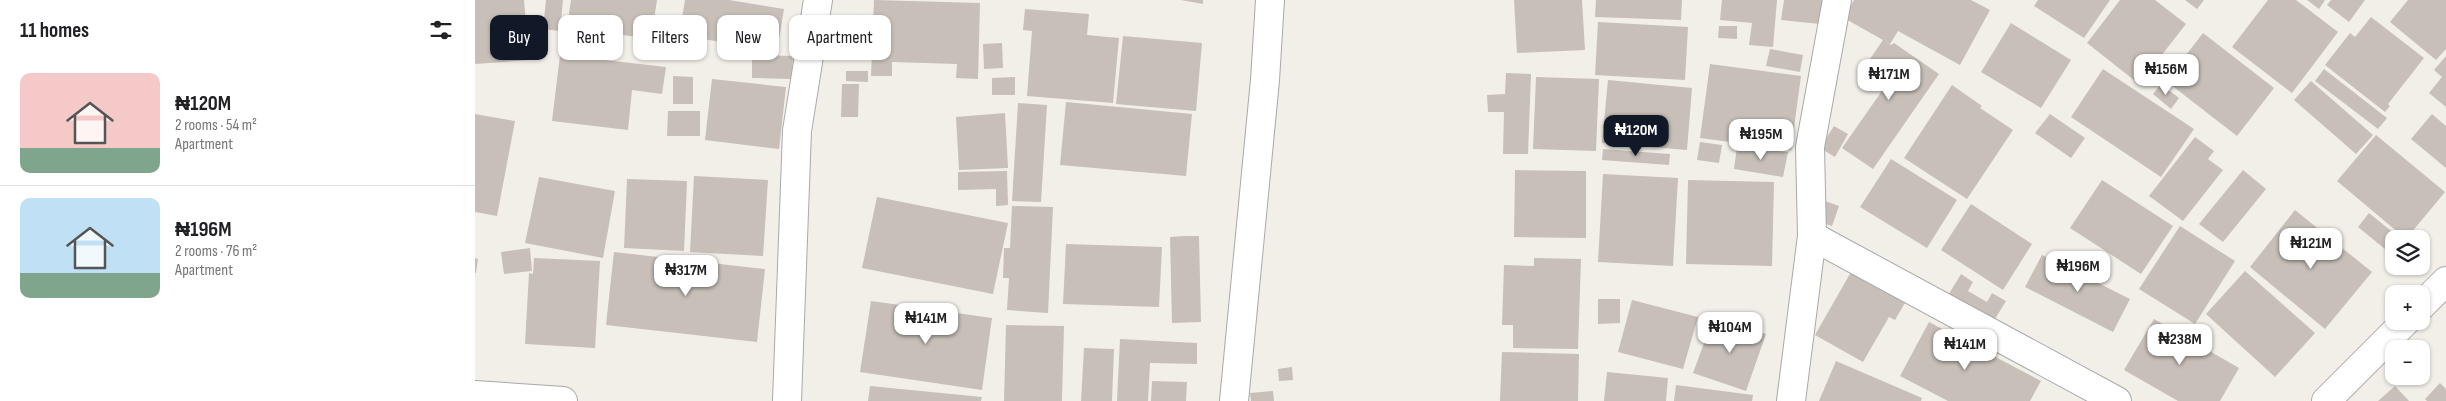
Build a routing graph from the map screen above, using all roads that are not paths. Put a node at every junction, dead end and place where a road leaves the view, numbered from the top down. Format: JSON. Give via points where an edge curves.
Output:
{"nodes":[{"id":1,"x":816,"y":0,"type":"edge"},
{"id":2,"x":1271,"y":0,"type":"edge"},
{"id":3,"x":1837,"y":0,"type":"edge"},
{"id":4,"x":1812,"y":236,"type":"junction"},
{"id":5,"x":2446,"y":281,"type":"edge"},
{"id":6,"x":2430,"y":297,"type":"edge"},
{"id":7,"x":2397,"y":330,"type":"edge"},
{"id":8,"x":483,"y":397,"type":"edge"},
{"id":9,"x":563,"y":401,"type":"edge"},
{"id":10,"x":787,"y":401,"type":"edge"},
{"id":11,"x":1234,"y":401,"type":"edge"},
{"id":12,"x":1791,"y":401,"type":"edge"},
{"id":13,"x":2117,"y":401,"type":"edge"},
{"id":14,"x":2326,"y":401,"type":"edge"}],
"edges":[{"from":1,"to":10,"type":"street","via":[[797,131]]},
{"from":2,"to":11,"type":"street"},
{"from":3,"to":4,"type":"street","via":[[1810,147]]},
{"from":4,"to":12,"type":"street"},
{"from":4,"to":13,"type":"street"},
{"from":5,"to":6,"type":"street"},
{"from":7,"to":14,"type":"street"},
{"from":8,"to":9,"type":"street"}]}
